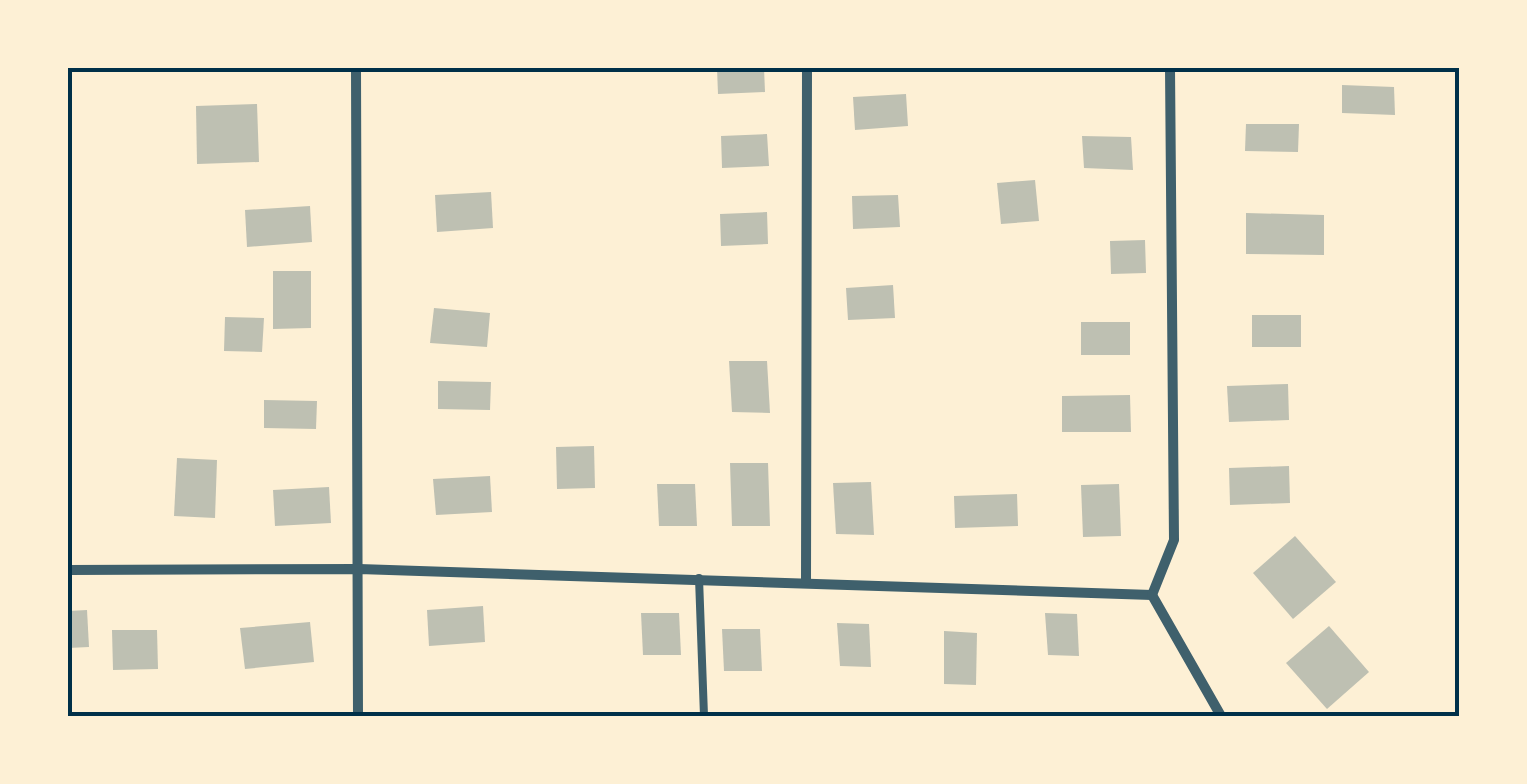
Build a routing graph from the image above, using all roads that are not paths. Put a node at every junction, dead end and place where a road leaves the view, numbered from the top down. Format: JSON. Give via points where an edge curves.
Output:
{"nodes":[{"id":1,"x":356,"y":68,"type":"edge"},
{"id":2,"x":806,"y":68,"type":"edge"},
{"id":3,"x":1170,"y":68,"type":"edge"},
{"id":4,"x":359,"y":569,"type":"junction"},
{"id":5,"x":68,"y":570,"type":"edge"},
{"id":6,"x":699,"y":578,"type":"junction"},
{"id":7,"x":806,"y":580,"type":"junction"},
{"id":8,"x":1152,"y":595,"type":"junction"},
{"id":9,"x":358,"y":716,"type":"edge"},
{"id":10,"x":704,"y":716,"type":"edge"},
{"id":11,"x":1221,"y":716,"type":"edge"}],
"edges":[{"from":1,"to":4,"type":"street"},
{"from":2,"to":7,"type":"street"},
{"from":3,"to":8,"type":"street","via":[[1174,540]]},
{"from":4,"to":5,"type":"street"},
{"from":4,"to":6,"type":"street"},
{"from":4,"to":9,"type":"street"},
{"from":6,"to":7,"type":"street"},
{"from":6,"to":10,"type":"lane"},
{"from":7,"to":8,"type":"street"},
{"from":8,"to":11,"type":"street"}]}
